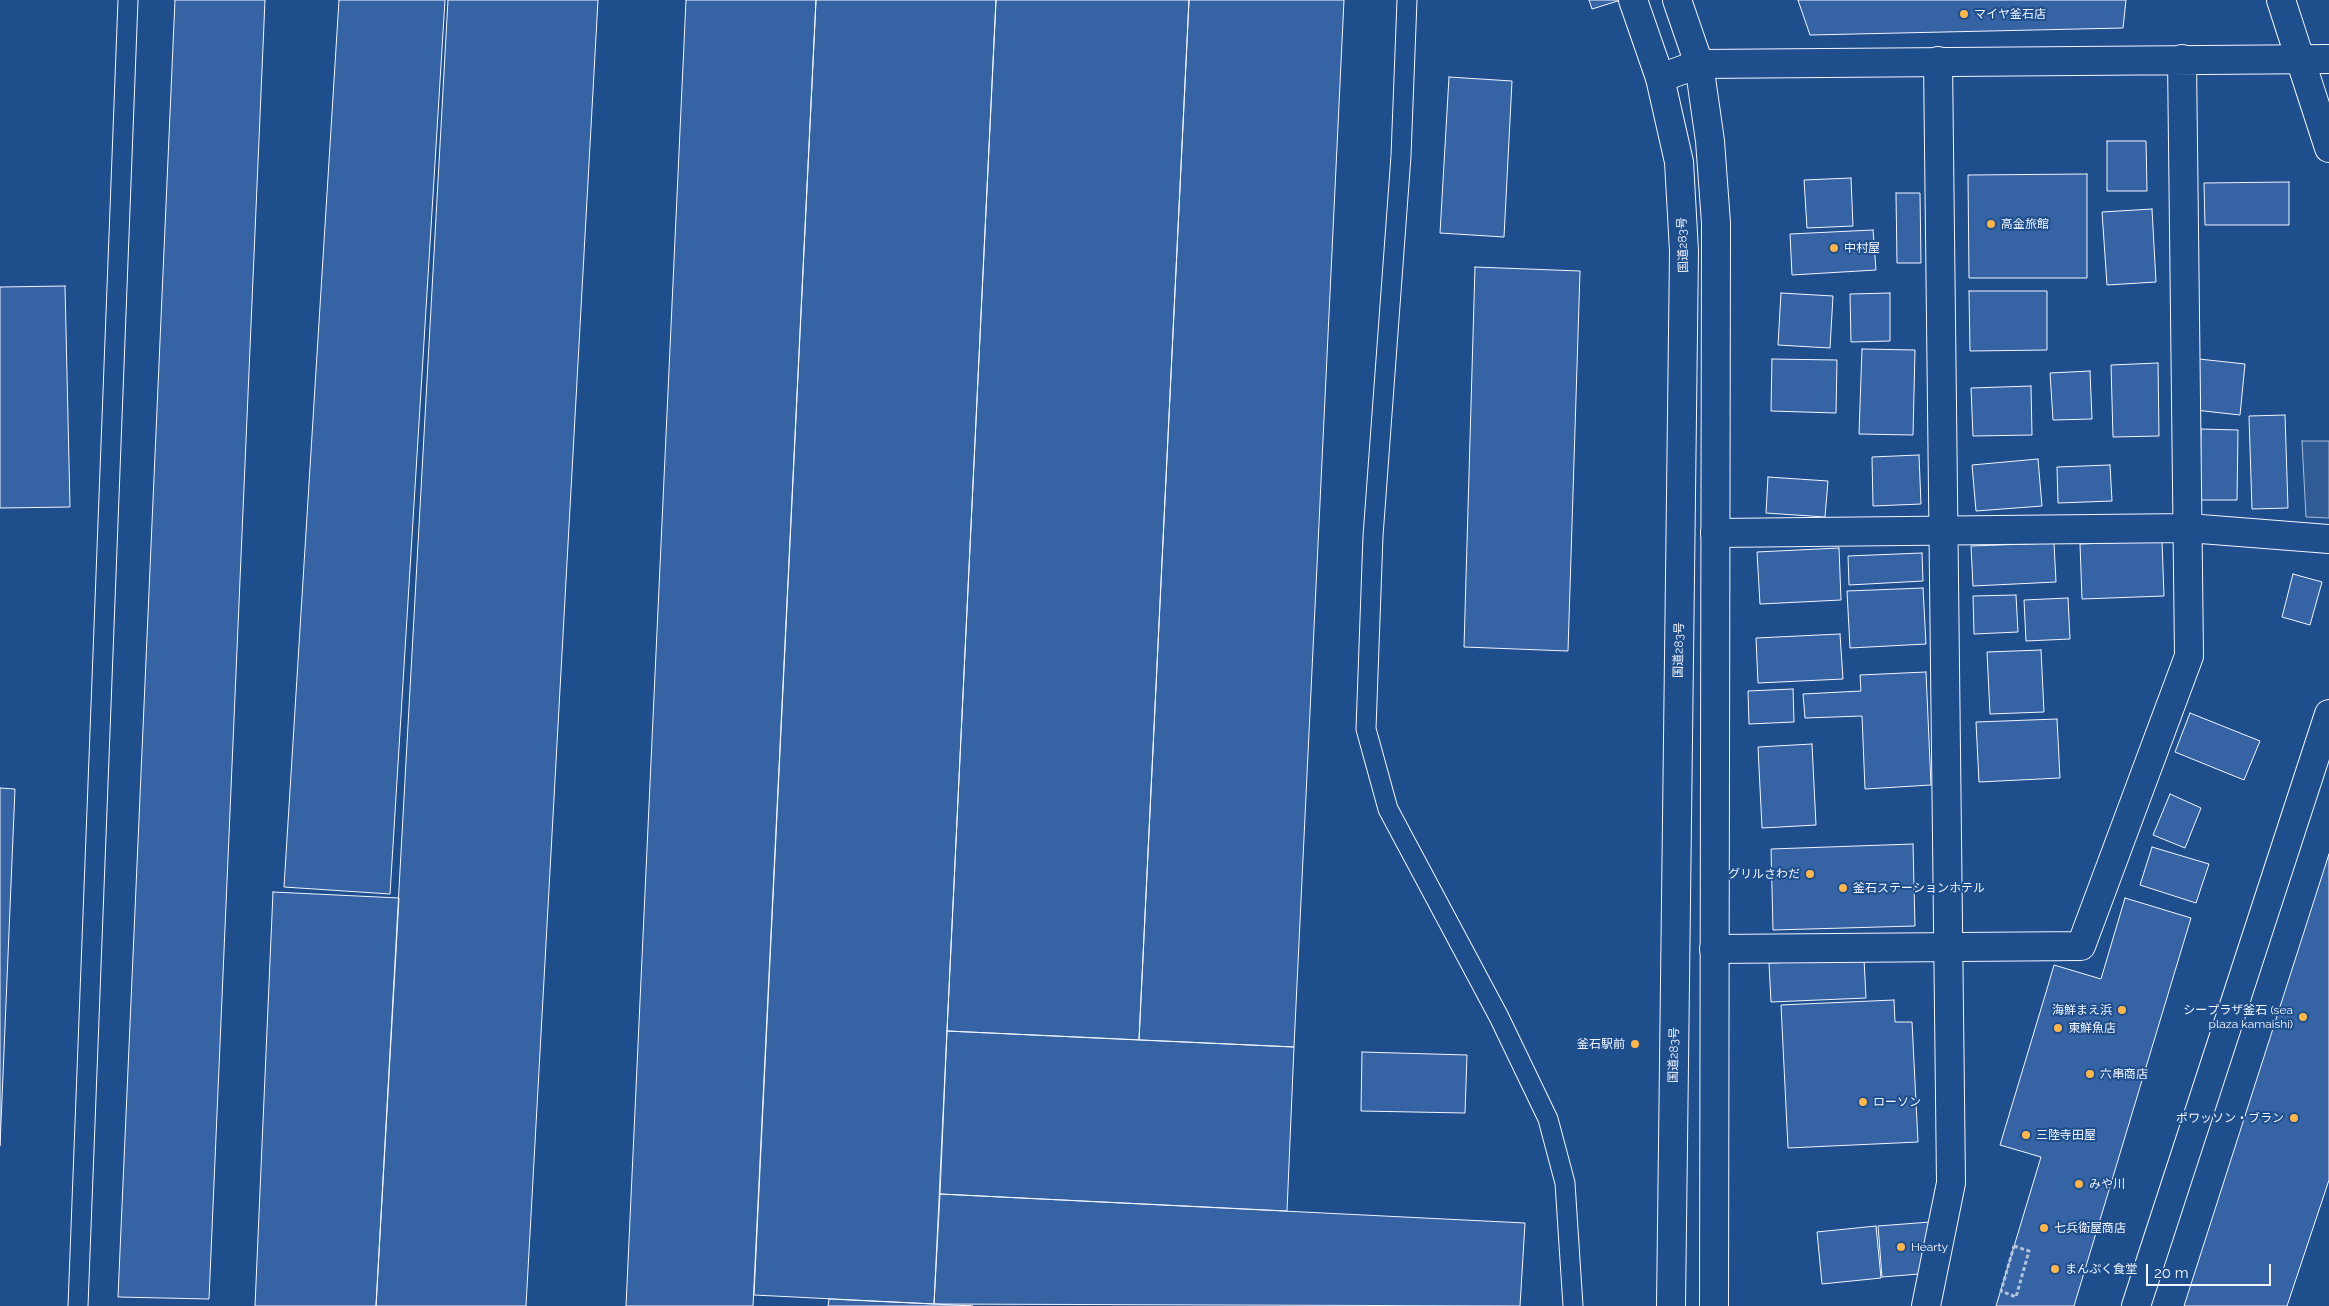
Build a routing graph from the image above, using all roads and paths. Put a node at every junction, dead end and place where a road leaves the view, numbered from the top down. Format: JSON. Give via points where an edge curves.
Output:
{"nodes":[{"id":1,"x":128,"y":0,"type":"edge"},
{"id":2,"x":1408,"y":0,"type":"edge"},
{"id":3,"x":1633,"y":0,"type":"edge"},
{"id":4,"x":1677,"y":0,"type":"edge"},
{"id":5,"x":2281,"y":0,"type":"edge"},
{"id":6,"x":2182,"y":59,"type":"junction"},
{"id":7,"x":2329,"y":59,"type":"edge"},
{"id":8,"x":2301,"y":60,"type":"junction"},
{"id":9,"x":1938,"y":62,"type":"junction"},
{"id":10,"x":1699,"y":64,"type":"junction"},
{"id":11,"x":1660,"y":78,"type":"junction"},
{"id":12,"x":2329,"y":148,"type":"edge"},
{"id":13,"x":2188,"y":528,"type":"junction"},
{"id":14,"x":1943,"y":531,"type":"junction"},
{"id":15,"x":1716,"y":533,"type":"junction"},
{"id":16,"x":2329,"y":539,"type":"edge"},
{"id":17,"x":2329,"y":714,"type":"edge"},
{"id":18,"x":1948,"y":948,"type":"junction"},
{"id":19,"x":1714,"y":950,"type":"junction"},
{"id":20,"x":2016,"y":1297,"type":"joint"},
{"id":21,"x":78,"y":1306,"type":"edge"},
{"id":22,"x":1573,"y":1306,"type":"edge"},
{"id":23,"x":1671,"y":1306,"type":"edge"},
{"id":24,"x":1714,"y":1306,"type":"edge"},
{"id":25,"x":1926,"y":1306,"type":"edge"},
{"id":26,"x":2136,"y":1306,"type":"edge"}],
"edges":[{"from":1,"to":21,"type":"lane"},
{"from":2,"to":22,"type":"lane","via":[[1400,166],[1373,536],[1366,728],[1388,809],[1548,1119],[1565,1183]]},
{"from":3,"to":11,"type":"main road","name":"国道283号"},
{"from":4,"to":10,"type":"main road"},
{"from":5,"to":8,"type":"main road"},
{"from":6,"to":8,"type":"main road"},
{"from":6,"to":9,"type":"main road"},
{"from":6,"to":13,"type":"main road"},
{"from":7,"to":8,"type":"main road"},
{"from":8,"to":12,"type":"main road"},
{"from":9,"to":10,"type":"main road"},
{"from":9,"to":14,"type":"main road"},
{"from":10,"to":11,"type":"main road"},
{"from":10,"to":15,"type":"main road","via":[[1710,140],[1716,222]]},
{"from":11,"to":23,"type":"main road","name":"国道283号","via":[[1679,162],[1684,251]]},
{"from":13,"to":14,"type":"main road"},
{"from":13,"to":16,"type":"main road"},
{"from":13,"to":18,"type":"main road","via":[[2189,656],[2081,946]]},
{"from":14,"to":15,"type":"main road"},
{"from":14,"to":18,"type":"main road"},
{"from":15,"to":19,"type":"main road"},
{"from":17,"to":26,"type":"main road"},
{"from":18,"to":19,"type":"main road"},
{"from":18,"to":25,"type":"main road","via":[[1951,1183]]},
{"from":19,"to":24,"type":"main road"},
{"from":20,"to":20,"type":"path","via":[[2001,1291],[2014,1246],[2029,1252]]}]}
